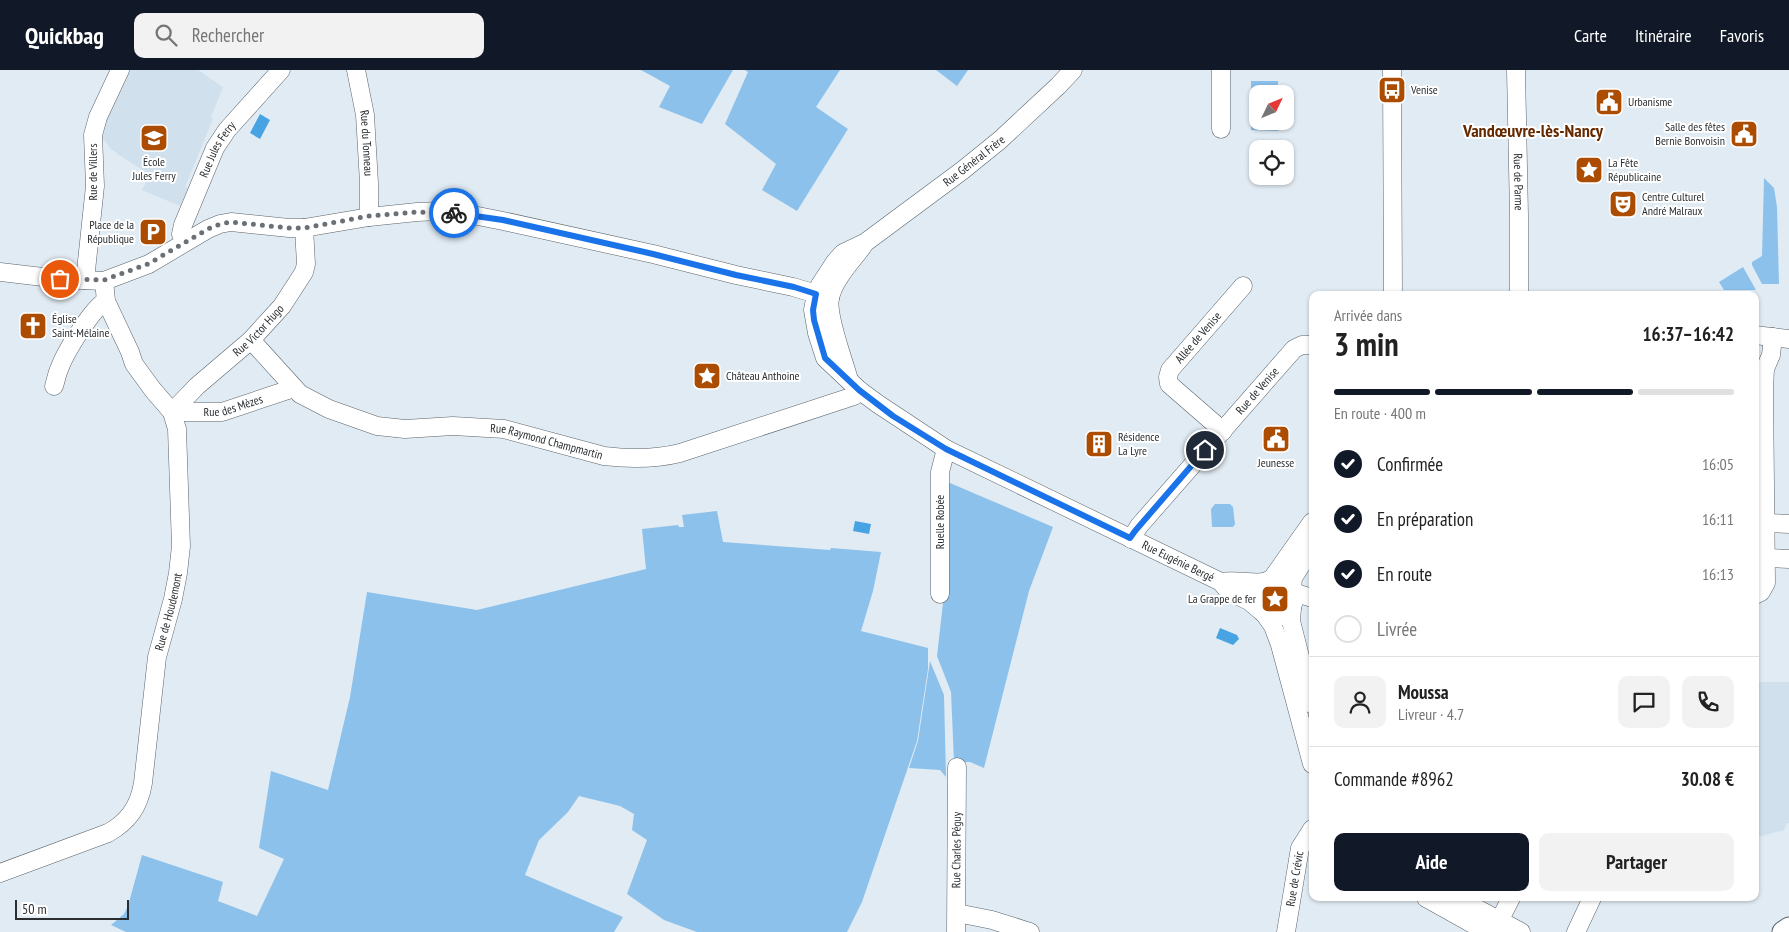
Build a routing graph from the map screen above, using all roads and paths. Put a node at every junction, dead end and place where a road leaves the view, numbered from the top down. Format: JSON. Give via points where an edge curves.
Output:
{"nodes":[{"id":1,"x":120,"y":70,"type":"edge"},
{"id":2,"x":281,"y":70,"type":"edge"},
{"id":3,"x":356,"y":70,"type":"edge"},
{"id":4,"x":1073,"y":70,"type":"edge"},
{"id":5,"x":1221,"y":70,"type":"edge"},
{"id":6,"x":1392,"y":70,"type":"edge"},
{"id":7,"x":1516,"y":70,"type":"edge"},
{"id":8,"x":1222,"y":129,"type":"dead end"},
{"id":9,"x":369,"y":216,"type":"junction"},
{"id":10,"x":304,"y":228,"type":"junction"},
{"id":11,"x":186,"y":242,"type":"junction"},
{"id":12,"x":0,"y":272,"type":"edge"},
{"id":13,"x":85,"y":280,"type":"junction"},
{"id":14,"x":104,"y":280,"type":"junction"},
{"id":15,"x":1243,"y":286,"type":"dead end"},
{"id":16,"x":1393,"y":291,"type":"edge"},
{"id":17,"x":1519,"y":291,"type":"edge"},
{"id":18,"x":823,"y":296,"type":"junction"},
{"id":19,"x":106,"y":301,"type":"junction"},
{"id":20,"x":1769,"y":337,"type":"edge"},
{"id":21,"x":251,"y":340,"type":"junction"},
{"id":22,"x":1309,"y":345,"type":"edge"},
{"id":23,"x":854,"y":385,"type":"junction"},
{"id":24,"x":54,"y":386,"type":"dead end"},
{"id":25,"x":294,"y":388,"type":"junction"},
{"id":26,"x":172,"y":412,"type":"junction"},
{"id":27,"x":1223,"y":431,"type":"junction"},
{"id":28,"x":946,"y":449,"type":"junction"},
{"id":29,"x":1766,"y":523,"type":"junction"},
{"id":30,"x":1789,"y":524,"type":"edge"},
{"id":31,"x":1309,"y":526,"type":"edge"},
{"id":32,"x":1130,"y":538,"type":"junction"},
{"id":33,"x":1309,"y":553,"type":"edge"},
{"id":34,"x":1767,"y":558,"type":"junction"},
{"id":35,"x":1789,"y":559,"type":"edge"},
{"id":36,"x":1268,"y":581,"type":"junction"},
{"id":37,"x":1221,"y":582,"type":"junction"},
{"id":38,"x":1759,"y":593,"type":"edge"},
{"id":39,"x":940,"y":594,"type":"dead end"},
{"id":40,"x":1293,"y":596,"type":"junction"},
{"id":41,"x":1309,"y":598,"type":"edge"},
{"id":42,"x":1263,"y":613,"type":"junction"},
{"id":43,"x":1309,"y":692,"type":"edge"},
{"id":44,"x":1309,"y":753,"type":"edge"},
{"id":45,"x":958,"y":767,"type":"dead end"},
{"id":46,"x":1309,"y":834,"type":"edge"},
{"id":47,"x":0,"y":873,"type":"edge"},
{"id":48,"x":1433,"y":901,"type":"edge"},
{"id":49,"x":1462,"y":901,"type":"edge"},
{"id":50,"x":1509,"y":901,"type":"edge"},
{"id":51,"x":1591,"y":901,"type":"edge"},
{"id":52,"x":957,"y":913,"type":"junction"},
{"id":53,"x":1494,"y":928,"type":"edge"},
{"id":54,"x":1789,"y":928,"type":"edge"},
{"id":55,"x":956,"y":932,"type":"edge"},
{"id":56,"x":1030,"y":932,"type":"edge"},
{"id":57,"x":1286,"y":932,"type":"edge"},
{"id":58,"x":1522,"y":932,"type":"edge"},
{"id":59,"x":1576,"y":932,"type":"edge"},
{"id":60,"x":1785,"y":932,"type":"edge"}],
"edges":[{"from":1,"to":13,"type":"street","name":"Rue de Villers","via":[[94,125],[95,186]]},
{"from":2,"to":11,"type":"street","name":"Rue Jules Ferry","via":[[215,148],[183,225],[181,234]]},
{"from":3,"to":9,"type":"street","name":"Rue du Tonneau","via":[[365,115]]},
{"from":4,"to":18,"type":"street","name":"Rue Général Frère","via":[[1000,140],[963,170],[866,242],[843,253],[828,271]]},
{"from":5,"to":8,"type":"street"},
{"from":6,"to":16,"type":"street"},
{"from":7,"to":17,"type":"street","name":"Rue de Parme"},
{"from":9,"to":10,"type":"street"},
{"from":9,"to":18,"type":"street","via":[[440,211],[468,214],[653,254]]},
{"from":10,"to":11,"type":"street","via":[[231,222],[208,229]]},
{"from":10,"to":21,"type":"street","name":"Rue Victor Hugo","via":[[304,272],[282,306]]},
{"from":11,"to":14,"type":"street","via":[[148,264]]},
{"from":12,"to":13,"type":"street"},
{"from":13,"to":14,"type":"street"},
{"from":14,"to":19,"type":"street","name":"Rue de Houdemont"},
{"from":15,"to":27,"type":"street","name":"Allée de Venise","via":[[1170,370],[1168,377],[1169,384]]},
{"from":18,"to":23,"type":"street"},
{"from":19,"to":24,"type":"street","via":[[96,308],[82,330],[60,366]]},
{"from":19,"to":26,"type":"street","name":"Rue de Houdemont","via":[[134,364]]},
{"from":20,"to":29,"type":"street","via":[[1771,354],[1765,369]]},
{"from":21,"to":25,"type":"street","name":"Rue Raymond Champmartin"},
{"from":21,"to":26,"type":"street","name":"Rue Victor Hugo"},
{"from":22,"to":27,"type":"street","name":"Rue de Venise","via":[[1294,349]]},
{"from":23,"to":25,"type":"street","name":"Rue Raymond Champmartin","via":[[854,396],[680,453],[618,458],[504,429],[453,426],[386,428],[329,409]]},
{"from":23,"to":28,"type":"street","name":"Rue Eugénie Bergé","via":[[893,416]]},
{"from":25,"to":26,"type":"street","name":"Rue des Mèzes","via":[[222,412]]},
{"from":26,"to":47,"type":"street","name":"Rue de Houdemont","via":[[178,444],[181,546],[173,599],[158,657],[140,798],[130,816],[118,828]]},
{"from":27,"to":32,"type":"street","name":"Rue de Venise"},
{"from":28,"to":32,"type":"street","name":"Rue Eugénie Bergé"},
{"from":28,"to":39,"type":"street","name":"Ruelle Robée","via":[[940,472]]},
{"from":29,"to":30,"type":"street"},
{"from":29,"to":34,"type":"street"},
{"from":31,"to":36,"type":"street","via":[[1278,572]]},
{"from":32,"to":37,"type":"street","name":"Rue Eugénie Bergé"},
{"from":33,"to":40,"type":"street","via":[[1294,578]]},
{"from":34,"to":35,"type":"street"},
{"from":34,"to":38,"type":"street","via":[[1766,583]]},
{"from":36,"to":37,"type":"street","name":"Rue Eugénie Bergé"},
{"from":36,"to":40,"type":"street","via":[[1283,581]]},
{"from":36,"to":42,"type":"street","via":[[1257,592],[1257,605]]},
{"from":37,"to":42,"type":"street","name":"Rue Eugénie Bergé","via":[[1228,591],[1249,600]]},
{"from":40,"to":41,"type":"street"},
{"from":40,"to":42,"type":"street","via":[[1288,613],[1281,617]]},
{"from":40,"to":43,"type":"street","via":[[1291,621]]},
{"from":42,"to":44,"type":"street","name":"Rue Eugénie Bergé","via":[[1273,626],[1280,646]]},
{"from":45,"to":52,"type":"street","name":"Rue Charles Péguy"},
{"from":46,"to":57,"type":"street","name":"Rue de Crévic","via":[[1300,848]]},
{"from":48,"to":53,"type":"street"},
{"from":49,"to":53,"type":"street"},
{"from":50,"to":53,"type":"street"},
{"from":51,"to":59,"type":"street"},
{"from":52,"to":55,"type":"street","name":"Rue Charles Péguy"},
{"from":52,"to":56,"type":"street"},
{"from":53,"to":58,"type":"street"},
{"from":54,"to":60,"type":"main road"}]}
